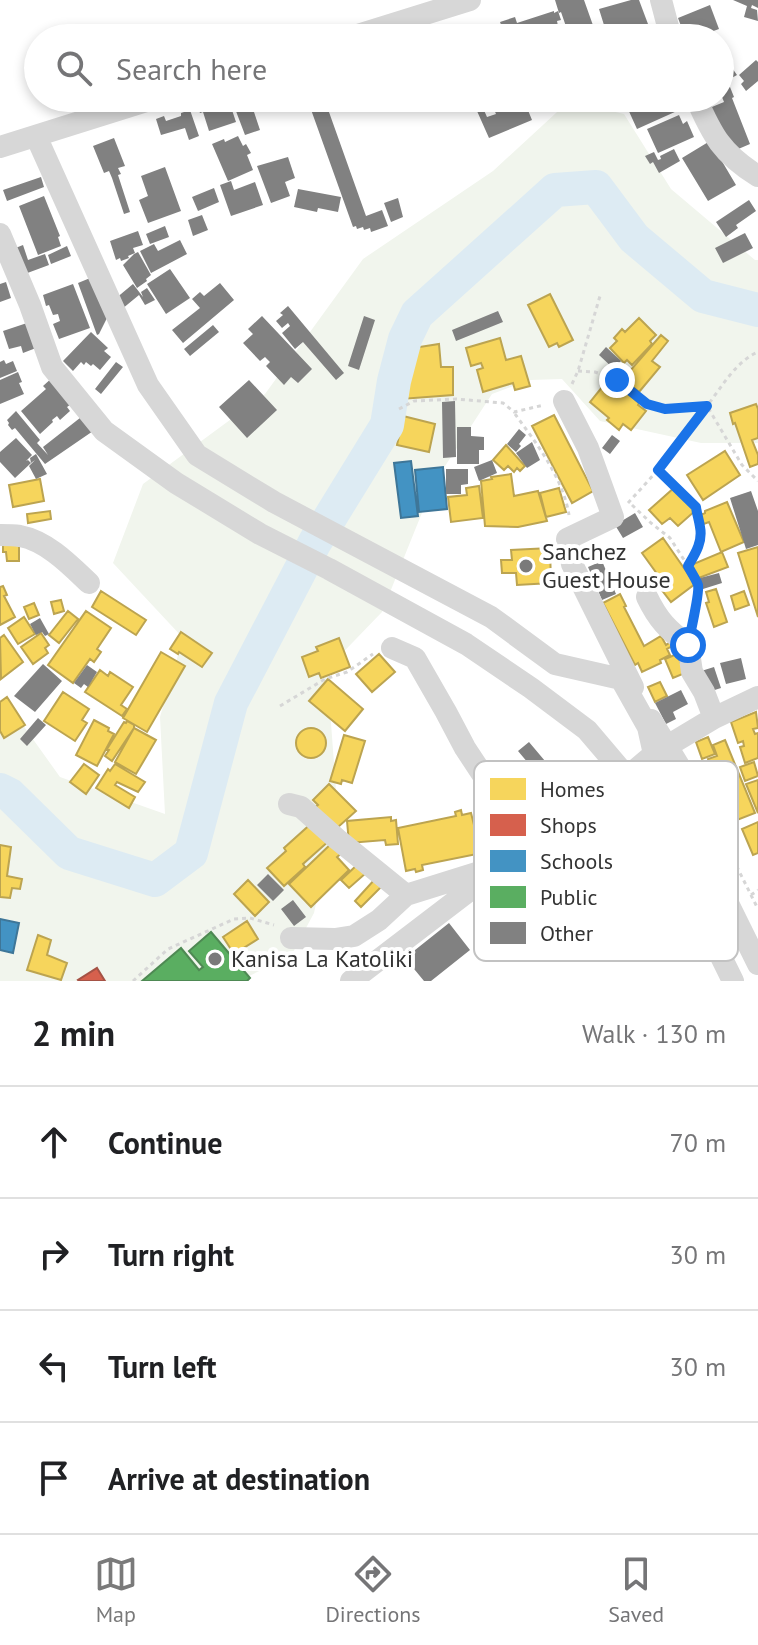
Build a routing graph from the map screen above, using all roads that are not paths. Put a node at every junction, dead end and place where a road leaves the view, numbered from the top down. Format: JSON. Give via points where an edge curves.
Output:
{"nodes":[{"id":1,"x":470,"y":0,"type":"edge"},
{"id":2,"x":661,"y":0,"type":"edge"},
{"id":3,"x":393,"y":24,"type":"edge"},
{"id":4,"x":667,"y":24,"type":"edge"},
{"id":5,"x":112,"y":112,"type":"edge"},
{"id":6,"x":702,"y":112,"type":"edge"},
{"id":7,"x":36,"y":136,"type":"junction"},
{"id":8,"x":0,"y":147,"type":"edge"},
{"id":9,"x":758,"y":176,"type":"edge"},
{"id":10,"x":0,"y":234,"type":"edge"},
{"id":11,"x":564,"y":401,"type":"road end"},
{"id":12,"x":0,"y":535,"type":"edge"},
{"id":13,"x":89,"y":583,"type":"dead end"},
{"id":14,"x":647,"y":597,"type":"dead end"},
{"id":15,"x":392,"y":648,"type":"road end"},
{"id":16,"x":758,"y":697,"type":"edge"},
{"id":17,"x":714,"y":718,"type":"junction"},
{"id":18,"x":661,"y":750,"type":"junction"},
{"id":19,"x":613,"y":761,"type":"edge"},
{"id":20,"x":647,"y":761,"type":"edge"},
{"id":21,"x":666,"y":761,"type":"edge"},
{"id":22,"x":674,"y":761,"type":"edge"},
{"id":23,"x":474,"y":762,"type":"edge"},
{"id":24,"x":289,"y":804,"type":"dead end"},
{"id":25,"x":474,"y":874,"type":"edge"},
{"id":26,"x":474,"y":887,"type":"edge"},
{"id":27,"x":406,"y":895,"type":"junction"},
{"id":28,"x":738,"y":920,"type":"edge"},
{"id":29,"x":284,"y":932,"type":"road end"},
{"id":30,"x":723,"y":961,"type":"edge"},
{"id":31,"x":758,"y":964,"type":"edge"},
{"id":32,"x":351,"y":981,"type":"edge"},
{"id":33,"x":733,"y":981,"type":"edge"}],
"edges":[{"from":1,"to":3,"type":"street"},
{"from":2,"to":4,"type":"street"},
{"from":5,"to":7,"type":"street"},
{"from":6,"to":9,"type":"street","via":[[726,153]]},
{"from":7,"to":8,"type":"street"},
{"from":7,"to":18,"type":"street","via":[[148,385],[197,455],[274,502],[491,617],[555,664],[621,679]]},
{"from":10,"to":19,"type":"street","via":[[52,367],[104,431],[260,534],[466,644],[587,730]]},
{"from":11,"to":18,"type":"street","via":[[621,509],[567,539],[572,564],[656,727]]},
{"from":12,"to":13,"type":"street","via":[[37,542]]},
{"from":14,"to":17,"type":"street","via":[[664,627],[688,645],[692,672]]},
{"from":15,"to":23,"type":"street","via":[[415,658]]},
{"from":16,"to":17,"type":"street"},
{"from":17,"to":18,"type":"street"},
{"from":18,"to":20,"type":"street"},
{"from":18,"to":21,"type":"street"},
{"from":18,"to":22,"type":"street"},
{"from":24,"to":27,"type":"street","via":[[301,807]]},
{"from":25,"to":27,"type":"street"},
{"from":26,"to":32,"type":"street"},
{"from":27,"to":29,"type":"street","via":[[354,936],[335,939]]},
{"from":28,"to":31,"type":"street"},
{"from":30,"to":33,"type":"street"}]}
